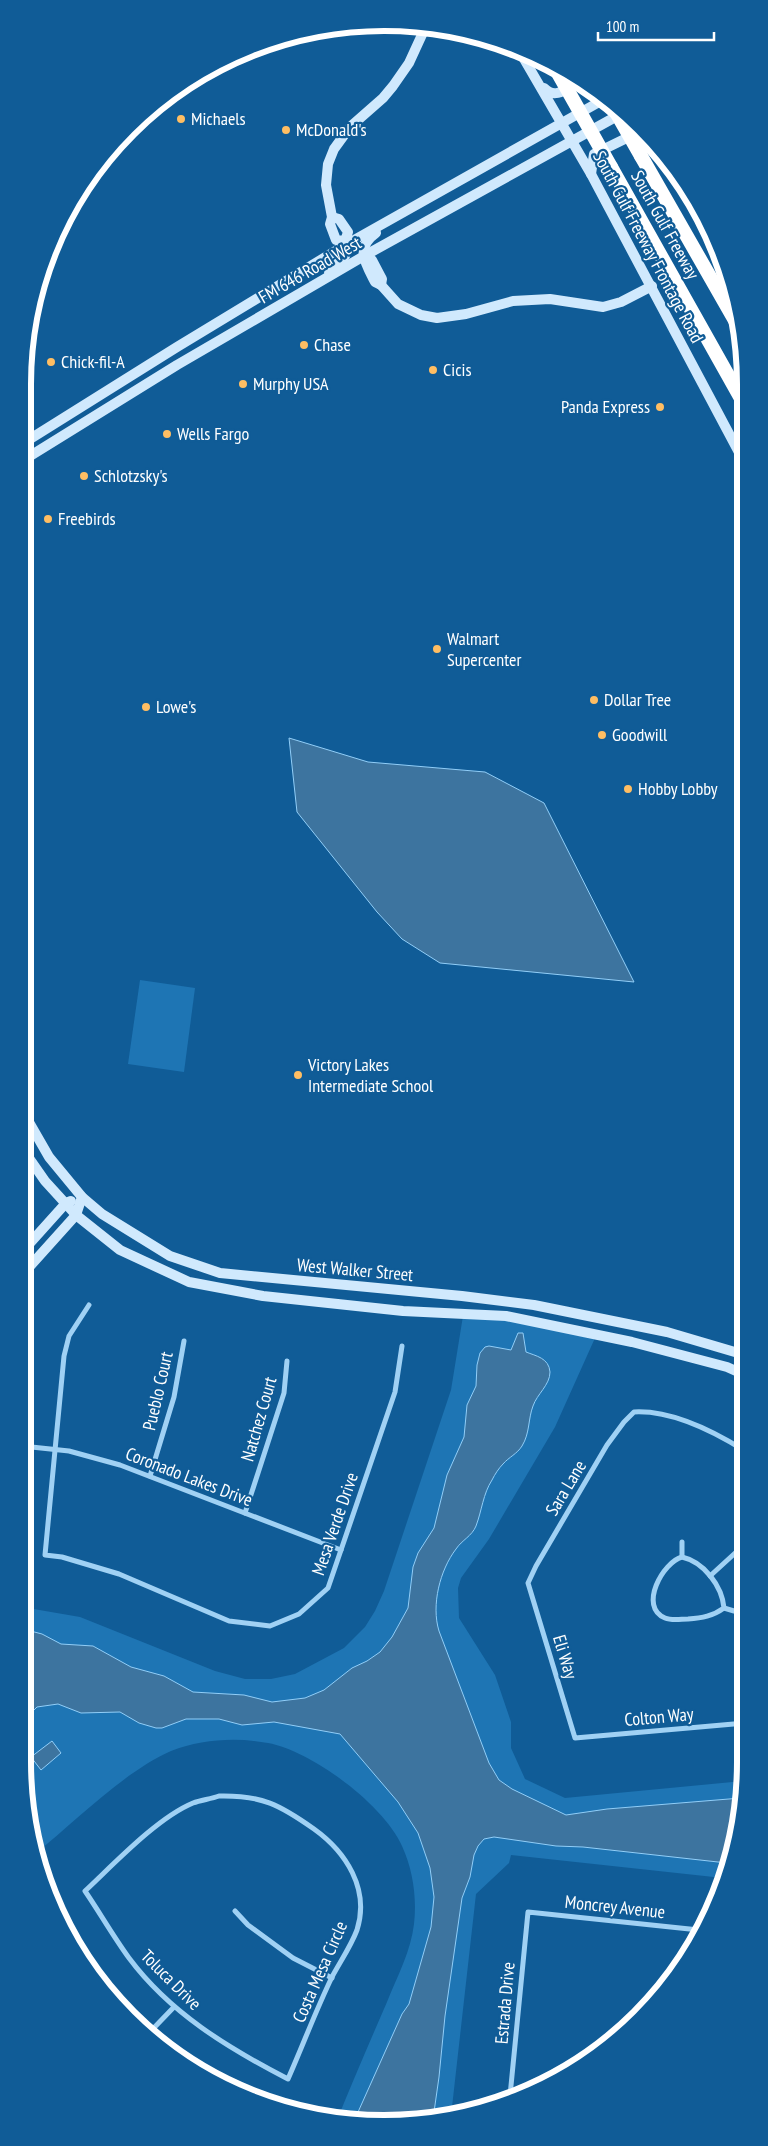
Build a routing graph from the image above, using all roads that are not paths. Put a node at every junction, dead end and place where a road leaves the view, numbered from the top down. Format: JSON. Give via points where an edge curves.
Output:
{"nodes":[{"id":1,"x":423,"y":33,"type":"edge"},
{"id":2,"x":526,"y":61,"type":"edge"},
{"id":3,"x":533,"y":73,"type":"junction"},
{"id":4,"x":562,"y":80,"type":"edge"},
{"id":5,"x":571,"y":86,"type":"edge"},
{"id":6,"x":597,"y":103,"type":"edge"},
{"id":7,"x":615,"y":117,"type":"edge"},
{"id":8,"x":561,"y":123,"type":"junction"},
{"id":9,"x":624,"y":126,"type":"edge"},
{"id":10,"x":633,"y":135,"type":"edge"},
{"id":11,"x":572,"y":142,"type":"junction"},
{"id":12,"x":591,"y":174,"type":"junction"},
{"id":13,"x":392,"y":219,"type":"junction"},
{"id":14,"x":346,"y":243,"type":"junction"},
{"id":15,"x":365,"y":257,"type":"junction"},
{"id":16,"x":325,"y":280,"type":"junction"},
{"id":17,"x":652,"y":286,"type":"junction"},
{"id":18,"x":729,"y":310,"type":"edge"},
{"id":19,"x":737,"y":393,"type":"edge"},
{"id":20,"x":31,"y":438,"type":"edge"},
{"id":21,"x":737,"y":449,"type":"edge"},
{"id":22,"x":31,"y":455,"type":"edge"},
{"id":23,"x":31,"y":1126,"type":"edge"},
{"id":24,"x":31,"y":1161,"type":"edge"},
{"id":25,"x":82,"y":1197,"type":"junction"},
{"id":26,"x":66,"y":1203,"type":"junction"},
{"id":27,"x":76,"y":1215,"type":"junction"},
{"id":28,"x":31,"y":1242,"type":"edge"},
{"id":29,"x":31,"y":1265,"type":"edge"},
{"id":30,"x":89,"y":1305,"type":"dead end"},
{"id":31,"x":184,"y":1341,"type":"dead end"},
{"id":32,"x":402,"y":1346,"type":"dead end"},
{"id":33,"x":737,"y":1350,"type":"edge"},
{"id":34,"x":288,"y":1361,"type":"dead end"},
{"id":35,"x":737,"y":1371,"type":"edge"},
{"id":36,"x":737,"y":1446,"type":"edge"},
{"id":37,"x":31,"y":1447,"type":"edge"},
{"id":38,"x":55,"y":1450,"type":"junction"},
{"id":39,"x":150,"y":1476,"type":"junction"},
{"id":40,"x":245,"y":1513,"type":"junction"},
{"id":41,"x":682,"y":1542,"type":"dead end"},
{"id":42,"x":341,"y":1550,"type":"junction"},
{"id":43,"x":737,"y":1551,"type":"edge"},
{"id":44,"x":682,"y":1557,"type":"junction"},
{"id":45,"x":710,"y":1576,"type":"junction"},
{"id":46,"x":528,"y":1583,"type":"joint"},
{"id":47,"x":724,"y":1608,"type":"junction"},
{"id":48,"x":734,"y":1611,"type":"dead end"},
{"id":49,"x":737,"y":1724,"type":"edge"},
{"id":50,"x":575,"y":1738,"type":"joint"},
{"id":51,"x":85,"y":1891,"type":"joint"},
{"id":52,"x":235,"y":1911,"type":"dead end"},
{"id":53,"x":528,"y":1912,"type":"joint"},
{"id":54,"x":694,"y":1929,"type":"edge"},
{"id":55,"x":332,"y":1978,"type":"junction"},
{"id":56,"x":174,"y":2007,"type":"junction"},
{"id":57,"x":153,"y":2029,"type":"edge"},
{"id":58,"x":288,"y":2079,"type":"joint"},
{"id":59,"x":510,"y":2091,"type":"edge"}],
"edges":[{"from":1,"to":14,"type":"main road","via":[[398,80],[344,133],[328,164],[326,185],[332,217],[330,224],[336,240]]},
{"from":2,"to":3,"type":"main road","name":"South Gulf Freeway Frontage Road"},
{"from":3,"to":5,"type":"main road","via":[[553,95]]},
{"from":3,"to":8,"type":"main road","name":"South Gulf Freeway Frontage Road"},
{"from":4,"to":19,"type":"highway","name":"South Gulf Freeway","bridge":true},
{"from":6,"to":8,"type":"main road","name":"FM 646 Road West"},
{"from":7,"to":11,"type":"main road","name":"FM 646 Road West"},
{"from":8,"to":11,"type":"main road","name":"South Gulf Freeway Frontage Road"},
{"from":8,"to":13,"type":"main road","name":"FM 646 Road West"},
{"from":9,"to":18,"type":"highway","name":"South Gulf Freeway","bridge":true},
{"from":10,"to":12,"type":"main road","via":[[594,154]]},
{"from":11,"to":12,"type":"main road","name":"South Gulf Freeway Frontage Road"},
{"from":11,"to":15,"type":"main road","name":"FM 646 Road West"},
{"from":12,"to":17,"type":"main road","name":"South Gulf Freeway Frontage Road"},
{"from":13,"to":14,"type":"main road","name":"FM 646 Road West"},
{"from":13,"to":15,"type":"main road","via":[[368,239],[364,245]]},
{"from":14,"to":16,"type":"main road","via":[[348,251]]},
{"from":14,"to":20,"type":"main road","name":"FM 646 Road West"},
{"from":15,"to":16,"type":"main road","name":"FM 646 Road West"},
{"from":15,"to":17,"type":"main road","via":[[372,260],[382,279],[381,285],[398,304],[421,316],[437,318],[513,301],[550,300],[603,307]]},
{"from":16,"to":22,"type":"main road","name":"FM 646 Road West","via":[[177,365]]},
{"from":17,"to":21,"type":"main road","name":"South Gulf Freeway Frontage Road"},
{"from":23,"to":25,"type":"main road","name":"West Walker Street","via":[[49,1157]]},
{"from":24,"to":26,"type":"main road","name":"West Walker Street"},
{"from":25,"to":26,"type":"main road"},
{"from":25,"to":27,"type":"main road"},
{"from":25,"to":33,"type":"main road","name":"West Walker Street","via":[[102,1214],[170,1256],[220,1273],[506,1301],[667,1332]]},
{"from":26,"to":27,"type":"main road","name":"West Walker Street"},
{"from":26,"to":28,"type":"main road"},
{"from":27,"to":29,"type":"main road"},
{"from":27,"to":35,"type":"main road","name":"West Walker Street","via":[[120,1250],[189,1282],[263,1296],[403,1311],[506,1316],[632,1342]]},
{"from":30,"to":38,"type":"street","via":[[69,1336],[64,1356]]},
{"from":31,"to":39,"type":"street","name":"Pueblo Court","via":[[174,1397]]},
{"from":32,"to":42,"type":"street","name":"Mesa Verde Drive","via":[[395,1392]]},
{"from":34,"to":40,"type":"street","name":"Natchez Court","via":[[284,1392]]},
{"from":36,"to":46,"type":"street","name":"Sara Lane","via":[[685,1421],[646,1411],[634,1412],[607,1445]]},
{"from":37,"to":38,"type":"street","name":"Coronado Lakes Drive"},
{"from":38,"to":39,"type":"street","name":"Coronado Lakes Drive","via":[[69,1451]]},
{"from":38,"to":42,"type":"street","name":"Mesa Verde Drive","via":[[45,1555],[119,1574],[229,1621],[270,1626],[299,1614],[328,1588]]},
{"from":39,"to":40,"type":"street","name":"Coronado Lakes Drive"},
{"from":40,"to":42,"type":"street","name":"Coronado Lakes Drive"},
{"from":41,"to":44,"type":"street"},
{"from":43,"to":45,"type":"street"},
{"from":44,"to":45,"type":"street","via":[[694,1562]]},
{"from":44,"to":47,"type":"street","via":[[671,1563],[654,1591],[654,1607],[658,1614],[672,1619],[700,1618]]},
{"from":45,"to":47,"type":"street","via":[[721,1591]]},
{"from":46,"to":50,"type":"street","name":"Eli Way"},
{"from":47,"to":48,"type":"street"},
{"from":49,"to":50,"type":"street","name":"Colton Way"},
{"from":51,"to":55,"type":"street","name":"Costa Mesa Circle","via":[[179,1810],[219,1796],[264,1800],[284,1808],[321,1834],[348,1862],[355,1876],[359,1894],[357,1930]]},
{"from":51,"to":56,"type":"street","name":"Toluca Drive","via":[[129,1958]]},
{"from":52,"to":55,"type":"street","via":[[248,1925],[293,1958]]},
{"from":53,"to":54,"type":"street","name":"Moncrey Avenue"},
{"from":53,"to":59,"type":"street","name":"Estrada Drive"},
{"from":55,"to":58,"type":"street","name":"Costa Mesa Circle"},
{"from":56,"to":57,"type":"street"},
{"from":56,"to":58,"type":"street","name":"Toluca Drive","via":[[246,2057]]}]}
